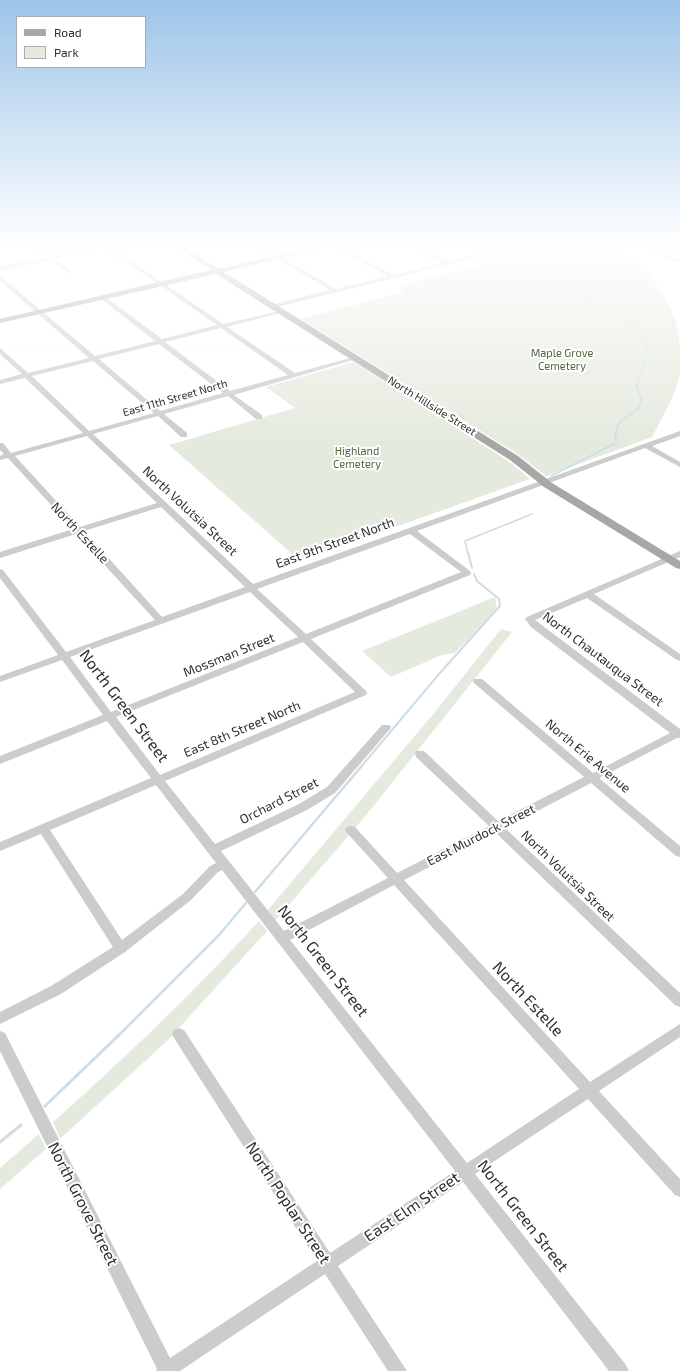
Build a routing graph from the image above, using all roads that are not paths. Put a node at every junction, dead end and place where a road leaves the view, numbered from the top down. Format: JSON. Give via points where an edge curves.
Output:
{"nodes":[{"id":1,"x":40,"y":312,"type":"joint"},
{"id":2,"x":120,"y":312,"type":"edge"},
{"id":3,"x":201,"y":312,"type":"edge"},
{"id":4,"x":278,"y":312,"type":"edge"},
{"id":5,"x":284,"y":312,"type":"edge"},
{"id":6,"x":0,"y":321,"type":"edge"},
{"id":7,"x":222,"y":327,"type":"junction"},
{"id":8,"x":160,"y":342,"type":"junction"},
{"id":9,"x":0,"y":350,"type":"edge"},
{"id":10,"x":95,"y":358,"type":"junction"},
{"id":11,"x":357,"y":358,"type":"junction"},
{"id":12,"x":27,"y":375,"type":"junction"},
{"id":13,"x":294,"y":376,"type":"junction"},
{"id":14,"x":0,"y":382,"type":"edge"},
{"id":15,"x":228,"y":394,"type":"junction"},
{"id":16,"x":159,"y":414,"type":"junction"},
{"id":17,"x":259,"y":417,"type":"dead end"},
{"id":18,"x":680,"y":433,"type":"edge"},
{"id":19,"x":88,"y":434,"type":"junction"},
{"id":20,"x":184,"y":435,"type":"dead end"},
{"id":21,"x":0,"y":445,"type":"edge"},
{"id":22,"x":645,"y":445,"type":"junction"},
{"id":23,"x":9,"y":456,"type":"junction"},
{"id":24,"x":0,"y":458,"type":"edge"},
{"id":25,"x":680,"y":465,"type":"edge"},
{"id":26,"x":544,"y":482,"type":"junction"},
{"id":27,"x":161,"y":504,"type":"junction"},
{"id":28,"x":77,"y":530,"type":"junction"},
{"id":29,"x":410,"y":530,"type":"junction"},
{"id":30,"x":680,"y":554,"type":"edge"},
{"id":31,"x":0,"y":555,"type":"edge"},
{"id":32,"x":669,"y":559,"type":"junction"},
{"id":33,"x":680,"y":566,"type":"edge"},
{"id":34,"x":0,"y":572,"type":"edge"},
{"id":35,"x":252,"y":588,"type":"junction"},
{"id":36,"x":588,"y":594,"type":"junction"},
{"id":37,"x":161,"y":621,"type":"junction"},
{"id":38,"x":305,"y":638,"type":"junction"},
{"id":39,"x":64,"y":656,"type":"junction"},
{"id":40,"x":680,"y":658,"type":"edge"},
{"id":41,"x":0,"y":679,"type":"edge"},
{"id":42,"x":478,"y":681,"type":"dead end"},
{"id":43,"x":362,"y":693,"type":"joint"},
{"id":44,"x":109,"y":716,"type":"junction"},
{"id":45,"x":384,"y":730,"type":"dead end"},
{"id":46,"x":679,"y":733,"type":"edge"},
{"id":47,"x":420,"y":754,"type":"dead end"},
{"id":48,"x":0,"y":760,"type":"edge"},
{"id":49,"x":592,"y":778,"type":"junction"},
{"id":50,"x":158,"y":780,"type":"junction"},
{"id":51,"x":497,"y":827,"type":"junction"},
{"id":52,"x":43,"y":828,"type":"junction"},
{"id":53,"x":351,"y":830,"type":"dead end"},
{"id":54,"x":0,"y":847,"type":"edge"},
{"id":55,"x":213,"y":850,"type":"junction"},
{"id":56,"x":680,"y":853,"type":"edge"},
{"id":57,"x":224,"y":864,"type":"junction"},
{"id":58,"x":395,"y":879,"type":"junction"},
{"id":59,"x":282,"y":938,"type":"junction"},
{"id":60,"x":121,"y":948,"type":"junction"},
{"id":61,"x":680,"y":1002,"type":"edge"},
{"id":62,"x":0,"y":1018,"type":"edge"},
{"id":63,"x":680,"y":1030,"type":"edge"},
{"id":64,"x":179,"y":1034,"type":"dead end"},
{"id":65,"x":0,"y":1037,"type":"edge"},
{"id":66,"x":588,"y":1090,"type":"junction"},
{"id":67,"x":465,"y":1172,"type":"junction"},
{"id":68,"x":680,"y":1190,"type":"edge"},
{"id":69,"x":328,"y":1263,"type":"junction"},
{"id":70,"x":166,"y":1371,"type":"edge"},
{"id":71,"x":398,"y":1371,"type":"edge"},
{"id":72,"x":620,"y":1371,"type":"edge"}],
"edges":[{"from":1,"to":6,"type":"main road"},
{"from":1,"to":10,"type":"street"},
{"from":2,"to":8,"type":"street"},
{"from":3,"to":7,"type":"street"},
{"from":4,"to":7,"type":"street"},
{"from":5,"to":11,"type":"main road","name":"North Hillside Street"},
{"from":7,"to":8,"type":"street"},
{"from":7,"to":13,"type":"street"},
{"from":8,"to":10,"type":"street"},
{"from":8,"to":15,"type":"street"},
{"from":9,"to":12,"type":"street","name":"North Volutsia Street"},
{"from":10,"to":12,"type":"street"},
{"from":10,"to":16,"type":"street"},
{"from":11,"to":13,"type":"street","name":"East 11th Street North"},
{"from":11,"to":26,"type":"main road","name":"North Hillside Street","via":[[514,458]]},
{"from":12,"to":14,"type":"street"},
{"from":12,"to":19,"type":"street","name":"North Volutsia Street"},
{"from":13,"to":15,"type":"street","name":"East 11th Street North"},
{"from":15,"to":16,"type":"street","name":"East 11th Street North"},
{"from":15,"to":17,"type":"street"},
{"from":16,"to":19,"type":"street","name":"East 11th Street North"},
{"from":16,"to":20,"type":"street"},
{"from":18,"to":22,"type":"street","name":"East 9th Street North"},
{"from":19,"to":23,"type":"street","name":"East 11th Street North"},
{"from":19,"to":27,"type":"street","name":"North Volutsia Street"},
{"from":21,"to":23,"type":"street","name":"North Estelle"},
{"from":22,"to":25,"type":"street"},
{"from":22,"to":26,"type":"street","name":"East 9th Street North"},
{"from":23,"to":24,"type":"street","name":"East 11th Street North"},
{"from":23,"to":28,"type":"street","name":"North Estelle"},
{"from":26,"to":29,"type":"street","name":"East 9th Street North"},
{"from":26,"to":32,"type":"main road","name":"North Hillside Street"},
{"from":27,"to":28,"type":"street"},
{"from":27,"to":35,"type":"street","name":"North Volutsia Street"},
{"from":28,"to":31,"type":"street"},
{"from":28,"to":37,"type":"street","name":"North Estelle"},
{"from":29,"to":35,"type":"street","name":"East 9th Street North"},
{"from":29,"to":38,"type":"street","name":"Mossman Street","via":[[467,573]]},
{"from":30,"to":32,"type":"street"},
{"from":32,"to":33,"type":"main road","name":"North Hillside Street"},
{"from":32,"to":36,"type":"street"},
{"from":34,"to":39,"type":"street","name":"North Green Street"},
{"from":35,"to":37,"type":"street","name":"East 9th Street North"},
{"from":35,"to":38,"type":"street","name":"North Volutsia Street"},
{"from":36,"to":40,"type":"street"},
{"from":36,"to":46,"type":"street","name":"North Chautauqua Street","via":[[530,619],[534,625]]},
{"from":37,"to":39,"type":"street","name":"East 9th Street North"},
{"from":38,"to":43,"type":"street","name":"North Volutsia Street"},
{"from":38,"to":44,"type":"street","name":"Mossman Street"},
{"from":39,"to":41,"type":"street","name":"East 9th Street North"},
{"from":39,"to":44,"type":"street","name":"North Green Street"},
{"from":42,"to":49,"type":"street","name":"North Erie Avenue"},
{"from":43,"to":50,"type":"street","name":"East 8th Street North"},
{"from":44,"to":48,"type":"street","name":"Mossman Street"},
{"from":44,"to":50,"type":"street","name":"North Green Street"},
{"from":45,"to":55,"type":"street","name":"Orchard Street","via":[[331,790],[303,807]]},
{"from":46,"to":49,"type":"street","name":"East Murdock Street"},
{"from":47,"to":51,"type":"street","name":"North Volutsia Street"},
{"from":49,"to":51,"type":"street","name":"East Murdock Street"},
{"from":49,"to":56,"type":"street","name":"North Erie Avenue"},
{"from":50,"to":52,"type":"street","name":"East 8th Street North"},
{"from":50,"to":55,"type":"street","name":"North Green Street"},
{"from":51,"to":58,"type":"street","name":"East Murdock Street"},
{"from":51,"to":61,"type":"street","name":"North Volutsia Street"},
{"from":52,"to":54,"type":"street","name":"East 8th Street North"},
{"from":52,"to":60,"type":"street"},
{"from":53,"to":58,"type":"street","name":"North Estelle"},
{"from":55,"to":57,"type":"street","name":"North Green Street"},
{"from":57,"to":59,"type":"street","name":"North Green Street"},
{"from":57,"to":60,"type":"street","via":[[214,869],[187,897]]},
{"from":58,"to":59,"type":"street","name":"East Murdock Street"},
{"from":58,"to":66,"type":"street","name":"North Estelle"},
{"from":59,"to":67,"type":"street","name":"North Green Street"},
{"from":60,"to":62,"type":"street","via":[[56,990]]},
{"from":63,"to":66,"type":"street","name":"East Elm Street"},
{"from":64,"to":69,"type":"street","name":"North Poplar Street"},
{"from":65,"to":70,"type":"street","name":"North Grove Street"},
{"from":66,"to":67,"type":"street","name":"East Elm Street"},
{"from":66,"to":68,"type":"street","name":"North Estelle"},
{"from":67,"to":69,"type":"street","name":"East Elm Street"},
{"from":67,"to":72,"type":"street","name":"North Green Street"},
{"from":69,"to":70,"type":"street","name":"East Elm Street"},
{"from":69,"to":71,"type":"street","name":"North Poplar Street"}]}
